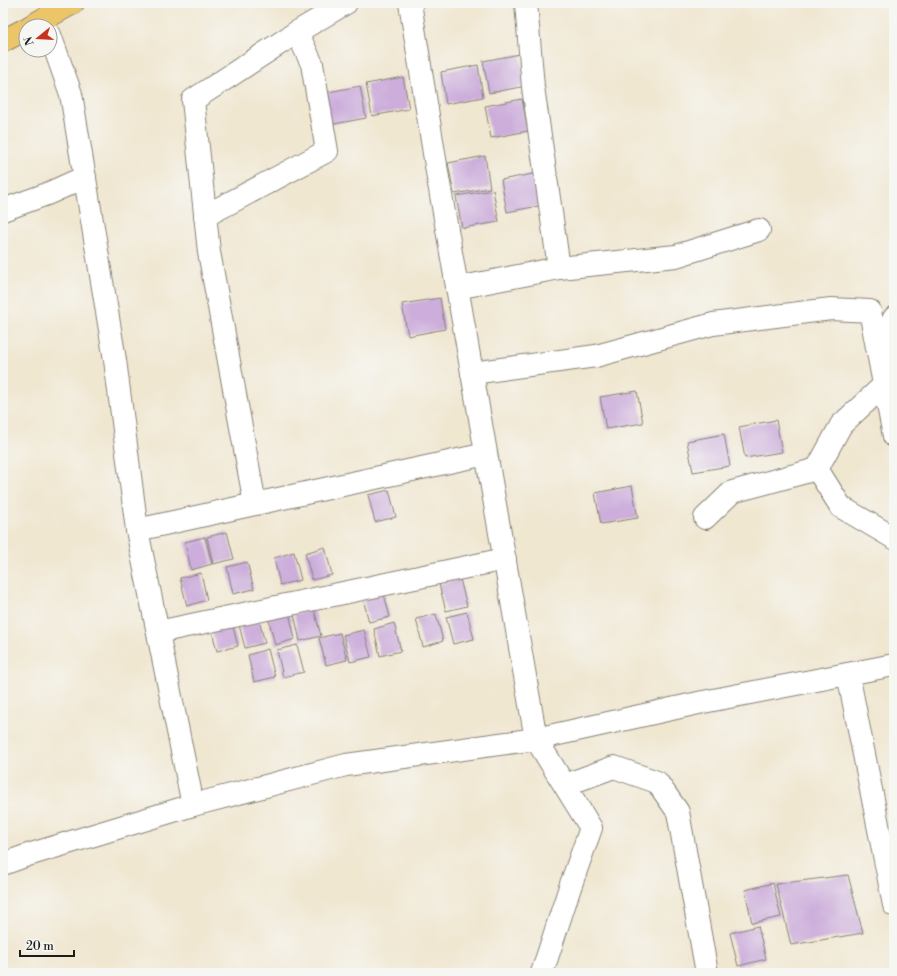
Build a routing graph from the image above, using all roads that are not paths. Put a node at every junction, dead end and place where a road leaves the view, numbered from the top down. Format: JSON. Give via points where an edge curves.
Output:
{"nodes":[{"id":1,"x":73,"y":3,"type":"edge"},
{"id":2,"x":346,"y":3,"type":"edge"},
{"id":3,"x":410,"y":3,"type":"edge"},
{"id":4,"x":526,"y":3,"type":"edge"},
{"id":5,"x":52,"y":18,"type":"edge"},
{"id":6,"x":296,"y":32,"type":"junction"},
{"id":7,"x":18,"y":35,"type":"edge"},
{"id":8,"x":3,"y":41,"type":"edge"},
{"id":9,"x":54,"y":58,"type":"edge"},
{"id":10,"x":85,"y":177,"type":"junction"},
{"id":11,"x":3,"y":210,"type":"edge"},
{"id":12,"x":205,"y":216,"type":"junction"},
{"id":13,"x":760,"y":230,"type":"dead end"},
{"id":14,"x":559,"y":268,"type":"junction"},
{"id":15,"x":458,"y":288,"type":"junction"},
{"id":16,"x":894,"y":318,"type":"edge"},
{"id":17,"x":472,"y":373,"type":"junction"},
{"id":18,"x":884,"y":385,"type":"junction"},
{"id":19,"x":894,"y":436,"type":"edge"},
{"id":20,"x":486,"y":454,"type":"junction"},
{"id":21,"x":816,"y":470,"type":"junction"},
{"id":22,"x":255,"y":504,"type":"junction"},
{"id":23,"x":705,"y":518,"type":"dead end"},
{"id":24,"x":137,"y":530,"type":"junction"},
{"id":25,"x":894,"y":538,"type":"edge"},
{"id":26,"x":505,"y":559,"type":"junction"},
{"id":27,"x":158,"y":632,"type":"junction"},
{"id":28,"x":894,"y":665,"type":"edge"},
{"id":29,"x":848,"y":674,"type":"junction"},
{"id":30,"x":536,"y":739,"type":"junction"},
{"id":31,"x":565,"y":785,"type":"junction"},
{"id":32,"x":193,"y":805,"type":"junction"},
{"id":33,"x":3,"y":864,"type":"edge"},
{"id":34,"x":894,"y":905,"type":"edge"},
{"id":35,"x":546,"y":970,"type":"edge"},
{"id":36,"x":708,"y":973,"type":"edge"}],
"edges":[{"from":1,"to":5,"type":"highway"},
{"from":2,"to":6,"type":"street"},
{"from":3,"to":15,"type":"street"},
{"from":4,"to":14,"type":"street","via":[[533,87]]},
{"from":6,"to":12,"type":"street","via":[[193,100]]},
{"from":6,"to":12,"type":"street","via":[[312,64],[327,152]]},
{"from":7,"to":8,"type":"highway"},
{"from":9,"to":10,"type":"street","via":[[71,94]]},
{"from":10,"to":11,"type":"street"},
{"from":10,"to":24,"type":"street","via":[[115,360]]},
{"from":12,"to":22,"type":"street","via":[[208,252]]},
{"from":13,"to":14,"type":"street","via":[[676,256]]},
{"from":14,"to":15,"type":"street"},
{"from":15,"to":17,"type":"street"},
{"from":16,"to":18,"type":"street","via":[[890,327]]},
{"from":17,"to":18,"type":"street","via":[[596,356],[713,324],[831,309],[870,311]]},
{"from":17,"to":20,"type":"street"},
{"from":18,"to":19,"type":"street"},
{"from":18,"to":21,"type":"street","via":[[840,425]]},
{"from":20,"to":22,"type":"street"},
{"from":20,"to":26,"type":"street"},
{"from":21,"to":23,"type":"street","via":[[732,492]]},
{"from":21,"to":25,"type":"street","via":[[841,507]]},
{"from":22,"to":24,"type":"street"},
{"from":24,"to":27,"type":"street"},
{"from":26,"to":27,"type":"street"},
{"from":26,"to":30,"type":"street"},
{"from":27,"to":32,"type":"street"},
{"from":28,"to":29,"type":"street"},
{"from":29,"to":30,"type":"street","via":[[703,702]]},
{"from":29,"to":34,"type":"street"},
{"from":30,"to":31,"type":"street"},
{"from":30,"to":32,"type":"street","via":[[346,765]]},
{"from":31,"to":35,"type":"street","via":[[591,828],[570,887]]},
{"from":31,"to":36,"type":"street","via":[[614,767],[657,782],[678,812]]},
{"from":32,"to":33,"type":"street"}]}
